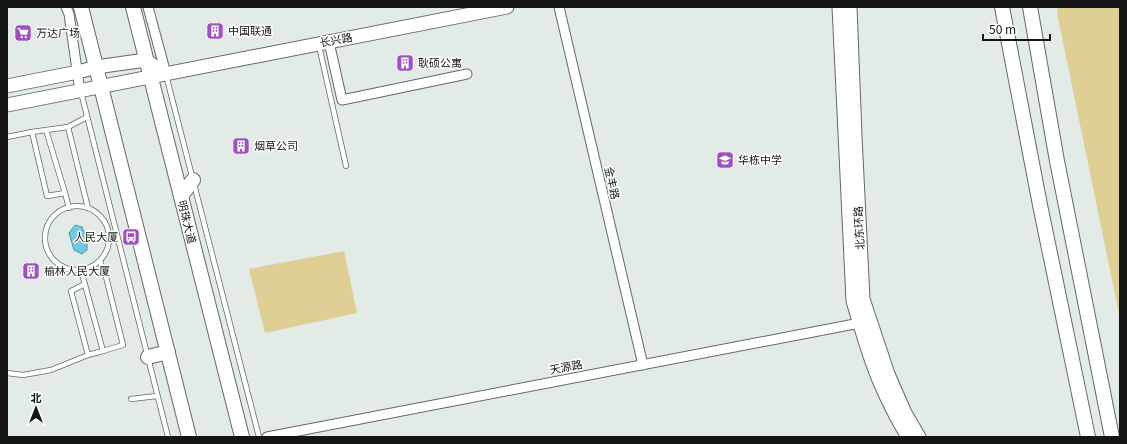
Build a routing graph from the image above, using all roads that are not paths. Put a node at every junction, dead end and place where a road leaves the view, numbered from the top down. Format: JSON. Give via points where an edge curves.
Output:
{"nodes":[{"id":1,"x":66,"y":7,"type":"edge"},
{"id":2,"x":81,"y":7,"type":"edge"},
{"id":3,"x":133,"y":7,"type":"edge"},
{"id":4,"x":148,"y":7,"type":"edge"},
{"id":5,"x":507,"y":7,"type":"edge"},
{"id":6,"x":559,"y":7,"type":"edge"},
{"id":7,"x":839,"y":7,"type":"edge"},
{"id":8,"x":850,"y":7,"type":"edge"},
{"id":9,"x":1002,"y":7,"type":"edge"},
{"id":10,"x":1030,"y":7,"type":"edge"},
{"id":11,"x":324,"y":43,"type":"junction"},
{"id":12,"x":146,"y":60,"type":"junction"},
{"id":13,"x":96,"y":68,"type":"junction"},
{"id":14,"x":78,"y":72,"type":"junction"},
{"id":15,"x":166,"y":74,"type":"junction"},
{"id":16,"x":467,"y":74,"type":"dead end"},
{"id":17,"x":150,"y":77,"type":"junction"},
{"id":18,"x":7,"y":86,"type":"edge"},
{"id":19,"x":100,"y":87,"type":"junction"},
{"id":20,"x":80,"y":90,"type":"junction"},
{"id":21,"x":7,"y":105,"type":"edge"},
{"id":22,"x":87,"y":117,"type":"junction"},
{"id":23,"x":68,"y":126,"type":"junction"},
{"id":24,"x":46,"y":130,"type":"junction"},
{"id":25,"x":32,"y":132,"type":"junction"},
{"id":26,"x":7,"y":137,"type":"edge"},
{"id":27,"x":346,"y":166,"type":"dead end"},
{"id":28,"x":193,"y":180,"type":"junction"},
{"id":29,"x":66,"y":193,"type":"junction"},
{"id":30,"x":181,"y":196,"type":"junction"},
{"id":31,"x":69,"y":208,"type":"junction"},
{"id":32,"x":88,"y":208,"type":"junction"},
{"id":33,"x":100,"y":261,"type":"junction"},
{"id":34,"x":81,"y":270,"type":"junction"},
{"id":35,"x":85,"y":284,"type":"junction"},
{"id":36,"x":865,"y":322,"type":"junction"},
{"id":37,"x":103,"y":351,"type":"junction"},
{"id":38,"x":168,"y":352,"type":"junction"},
{"id":39,"x":88,"y":355,"type":"junction"},
{"id":40,"x":148,"y":357,"type":"junction"},
{"id":41,"x":643,"y":365,"type":"junction"},
{"id":42,"x":7,"y":373,"type":"edge"},
{"id":43,"x":157,"y":396,"type":"junction"},
{"id":44,"x":131,"y":399,"type":"dead end"},
{"id":45,"x":168,"y":437,"type":"edge"},
{"id":46,"x":189,"y":437,"type":"edge"},
{"id":47,"x":242,"y":437,"type":"edge"},
{"id":48,"x":259,"y":437,"type":"edge"},
{"id":49,"x":267,"y":437,"type":"edge"},
{"id":50,"x":908,"y":437,"type":"edge"},
{"id":51,"x":919,"y":437,"type":"edge"},
{"id":52,"x":1088,"y":437,"type":"edge"},
{"id":53,"x":1112,"y":437,"type":"edge"}],
"edges":[{"from":1,"to":14,"type":"street"},
{"from":2,"to":13,"type":"main road"},
{"from":3,"to":12,"type":"main road","name":"明珠大道"},
{"from":4,"to":15,"type":"street"},
{"from":5,"to":11,"type":"main road","name":"长兴路"},
{"from":6,"to":41,"type":"street","name":"金丰路"},
{"from":7,"to":36,"type":"main road","name":"北东环路","via":[[853,301]]},
{"from":8,"to":36,"type":"main road","name":"北东环路"},
{"from":9,"to":52,"type":"main road"},
{"from":10,"to":53,"type":"main road","via":[[1057,162]]},
{"from":11,"to":15,"type":"main road","name":"长兴路"},
{"from":11,"to":16,"type":"street","via":[[345,95],[342,100]]},
{"from":11,"to":27,"type":"lane"},
{"from":12,"to":13,"type":"main road"},
{"from":12,"to":15,"type":"main road"},
{"from":12,"to":17,"type":"main road","name":"明珠大道"},
{"from":13,"to":14,"type":"main road"},
{"from":13,"to":19,"type":"main road"},
{"from":14,"to":18,"type":"main road"},
{"from":14,"to":20,"type":"street"},
{"from":15,"to":17,"type":"main road","name":"长兴路"},
{"from":15,"to":28,"type":"lane"},
{"from":17,"to":19,"type":"main road","name":"长兴路"},
{"from":17,"to":30,"type":"main road","name":"明珠大道"},
{"from":19,"to":20,"type":"main road","name":"长兴路"},
{"from":19,"to":38,"type":"main road"},
{"from":20,"to":21,"type":"main road","name":"长兴路"},
{"from":20,"to":22,"type":"lane"},
{"from":22,"to":23,"type":"lane"},
{"from":22,"to":40,"type":"lane"},
{"from":23,"to":24,"type":"lane"},
{"from":23,"to":32,"type":"lane"},
{"from":24,"to":25,"type":"lane"},
{"from":24,"to":29,"type":"lane"},
{"from":25,"to":26,"type":"lane"},
{"from":25,"to":29,"type":"lane","via":[[47,196]]},
{"from":28,"to":30,"type":"main road"},
{"from":28,"to":48,"type":"lane"},
{"from":29,"to":31,"type":"lane"},
{"from":30,"to":47,"type":"main road","name":"明珠大道"},
{"from":31,"to":32,"type":"lane"},
{"from":31,"to":34,"type":"lane","via":[[51,220],[45,240],[47,250],[61,266]]},
{"from":32,"to":33,"type":"lane","via":[[104,222],[108,231],[109,242]]},
{"from":33,"to":34,"type":"lane"},
{"from":33,"to":37,"type":"lane","via":[[123,346]]},
{"from":34,"to":35,"type":"lane"},
{"from":35,"to":37,"type":"lane"},
{"from":35,"to":39,"type":"lane","via":[[71,291]]},
{"from":36,"to":41,"type":"street","name":"天源路"},
{"from":36,"to":50,"type":"main road","name":"北东环路","via":[[879,380]]},
{"from":36,"to":51,"type":"main road","name":"北东环路","via":[[905,413]]},
{"from":37,"to":39,"type":"lane"},
{"from":38,"to":40,"type":"main road"},
{"from":38,"to":46,"type":"main road"},
{"from":39,"to":42,"type":"lane","via":[[51,370],[22,375]]},
{"from":40,"to":43,"type":"lane"},
{"from":41,"to":49,"type":"street","name":"天源路"},
{"from":43,"to":44,"type":"lane"},
{"from":43,"to":45,"type":"lane"}]}
